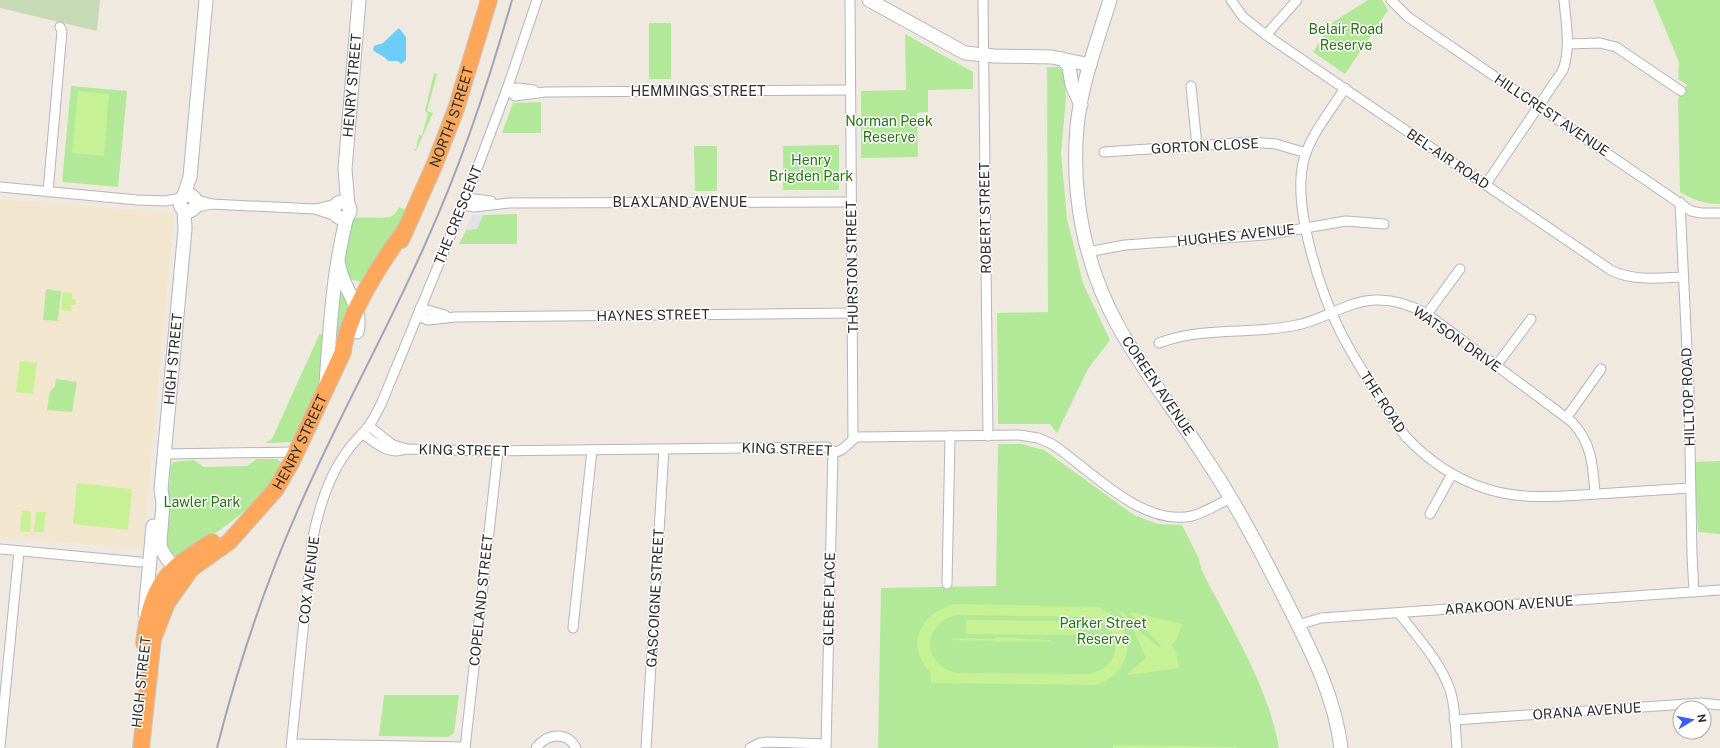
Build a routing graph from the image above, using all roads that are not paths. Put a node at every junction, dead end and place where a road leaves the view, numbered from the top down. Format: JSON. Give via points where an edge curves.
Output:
{"nodes":[{"id":1,"x":206,"y":0,"type":"edge"},
{"id":2,"x":359,"y":0,"type":"edge"},
{"id":3,"x":489,"y":0,"type":"edge"},
{"id":4,"x":537,"y":0,"type":"edge"},
{"id":5,"x":850,"y":0,"type":"edge"},
{"id":6,"x":869,"y":0,"type":"edge"},
{"id":7,"x":983,"y":0,"type":"edge"},
{"id":8,"x":1110,"y":0,"type":"edge"},
{"id":9,"x":1231,"y":0,"type":"edge"},
{"id":10,"x":1297,"y":0,"type":"edge"},
{"id":11,"x":1391,"y":0,"type":"edge"},
{"id":12,"x":1564,"y":0,"type":"edge"},
{"id":13,"x":60,"y":26,"type":"dead end"},
{"id":14,"x":1266,"y":35,"type":"junction"},
{"id":15,"x":1568,"y":44,"type":"junction"},
{"id":16,"x":983,"y":56,"type":"junction"},
{"id":17,"x":1063,"y":59,"type":"junction"},
{"id":18,"x":1090,"y":65,"type":"junction"},
{"id":19,"x":1191,"y":86,"type":"dead end"},
{"id":20,"x":1345,"y":88,"type":"junction"},
{"id":21,"x":507,"y":89,"type":"junction"},
{"id":22,"x":850,"y":90,"type":"junction"},
{"id":23,"x":1681,"y":91,"type":"dead end"},
{"id":24,"x":1080,"y":105,"type":"junction"},
{"id":25,"x":1539,"y":106,"type":"junction"},
{"id":26,"x":1197,"y":146,"type":"junction"},
{"id":27,"x":1104,"y":152,"type":"dead end"},
{"id":28,"x":1306,"y":153,"type":"junction"},
{"id":29,"x":1486,"y":184,"type":"junction"},
{"id":30,"x":0,"y":187,"type":"edge"},
{"id":31,"x":48,"y":192,"type":"junction"},
{"id":32,"x":465,"y":201,"type":"junction"},
{"id":33,"x":851,"y":202,"type":"junction"},
{"id":34,"x":1680,"y":202,"type":"junction"},
{"id":35,"x":188,"y":203,"type":"junction"},
{"id":36,"x":340,"y":210,"type":"junction"},
{"id":37,"x":1720,"y":213,"type":"edge"},
{"id":38,"x":1384,"y":224,"type":"dead end"},
{"id":39,"x":1307,"y":228,"type":"junction"},
{"id":40,"x":405,"y":230,"type":"junction"},
{"id":41,"x":1088,"y":252,"type":"junction"},
{"id":42,"x":338,"y":259,"type":"junction"},
{"id":43,"x":1460,"y":269,"type":"dead end"},
{"id":44,"x":1683,"y":277,"type":"junction"},
{"id":45,"x":342,"y":279,"type":"junction"},
{"id":46,"x":373,"y":280,"type":"junction"},
{"id":47,"x":357,"y":308,"type":"junction"},
{"id":48,"x":418,"y":312,"type":"junction"},
{"id":49,"x":852,"y":313,"type":"junction"},
{"id":50,"x":1332,"y":313,"type":"junction"},
{"id":51,"x":1427,"y":314,"type":"junction"},
{"id":52,"x":1531,"y":318,"type":"dead end"},
{"id":53,"x":357,"y":332,"type":"junction"},
{"id":54,"x":1159,"y":342,"type":"dead end"},
{"id":55,"x":343,"y":352,"type":"junction"},
{"id":56,"x":1496,"y":366,"type":"junction"},
{"id":57,"x":1601,"y":369,"type":"dead end"},
{"id":58,"x":325,"y":390,"type":"junction"},
{"id":59,"x":1567,"y":417,"type":"junction"},
{"id":60,"x":369,"y":426,"type":"junction"},
{"id":61,"x":362,"y":434,"type":"junction"},
{"id":62,"x":950,"y":436,"type":"junction"},
{"id":63,"x":988,"y":436,"type":"junction"},
{"id":64,"x":853,"y":438,"type":"junction"},
{"id":65,"x":406,"y":449,"type":"junction"},
{"id":66,"x":664,"y":449,"type":"junction"},
{"id":67,"x":592,"y":450,"type":"junction"},
{"id":68,"x":498,"y":451,"type":"junction"},
{"id":69,"x":833,"y":451,"type":"junction"},
{"id":70,"x":296,"y":452,"type":"junction"},
{"id":71,"x":164,"y":454,"type":"junction"},
{"id":72,"x":1452,"y":474,"type":"junction"},
{"id":73,"x":1690,"y":488,"type":"junction"},
{"id":74,"x":161,"y":489,"type":"junction"},
{"id":75,"x":1595,"y":494,"type":"junction"},
{"id":76,"x":1231,"y":498,"type":"junction"},
{"id":77,"x":1430,"y":514,"type":"dead end"},
{"id":78,"x":0,"y":549,"type":"edge"},
{"id":79,"x":19,"y":551,"type":"junction"},
{"id":80,"x":140,"y":562,"type":"dead end"},
{"id":81,"x":176,"y":573,"type":"junction"},
{"id":82,"x":947,"y":584,"type":"dead end"},
{"id":83,"x":1720,"y":590,"type":"edge"},
{"id":84,"x":1694,"y":592,"type":"junction"},
{"id":85,"x":1399,"y":613,"type":"junction"},
{"id":86,"x":1298,"y":625,"type":"junction"},
{"id":87,"x":573,"y":628,"type":"dead end"},
{"id":88,"x":145,"y":638,"type":"junction"},
{"id":89,"x":1720,"y":705,"type":"edge"},
{"id":90,"x":1454,"y":720,"type":"junction"},
{"id":91,"x":0,"y":746,"type":"edge"},
{"id":92,"x":291,"y":746,"type":"edge"},
{"id":93,"x":826,"y":746,"type":"edge"},
{"id":94,"x":465,"y":747,"type":"edge"},
{"id":95,"x":134,"y":748,"type":"edge"},
{"id":96,"x":142,"y":748,"type":"edge"},
{"id":97,"x":536,"y":748,"type":"edge"},
{"id":98,"x":576,"y":748,"type":"edge"},
{"id":99,"x":646,"y":748,"type":"edge"},
{"id":100,"x":750,"y":748,"type":"edge"},
{"id":101,"x":1341,"y":748,"type":"edge"},
{"id":102,"x":1457,"y":748,"type":"edge"}],
"edges":[{"from":1,"to":35,"type":"street","name":"HIGH STREET"},
{"from":2,"to":36,"type":"street","name":"HENRY STREET"},
{"from":3,"to":40,"type":"highway","name":"NORTH STREET","via":[[453,116]]},
{"from":4,"to":21,"type":"street","name":"THE CRESCENT"},
{"from":5,"to":22,"type":"street","name":"THURSTON STREET"},
{"from":6,"to":16,"type":"street","via":[[960,51]]},
{"from":7,"to":16,"type":"street","name":"ROBERT STREET"},
{"from":8,"to":18,"type":"street","name":"COREEN AVENUE"},
{"from":9,"to":14,"type":"street","name":"BEL-AIR ROAD","via":[[1243,17]]},
{"from":10,"to":14,"type":"street"},
{"from":11,"to":25,"type":"street","name":"HILLCREST AVENUE","via":[[1408,17]]},
{"from":12,"to":15,"type":"street"},
{"from":13,"to":31,"type":"street","via":[[62,31]]},
{"from":14,"to":20,"type":"street","name":"BEL-AIR ROAD"},
{"from":15,"to":23,"type":"street","via":[[1600,43],[1616,47]]},
{"from":15,"to":25,"type":"street","via":[[1563,70]]},
{"from":16,"to":17,"type":"street","via":[[1044,56]]},
{"from":16,"to":63,"type":"street","name":"ROBERT STREET"},
{"from":17,"to":18,"type":"street"},
{"from":17,"to":24,"type":"street","via":[[1069,67],[1072,85]]},
{"from":18,"to":24,"type":"street","name":"COREEN AVENUE"},
{"from":19,"to":26,"type":"street"},
{"from":20,"to":28,"type":"street","name":"THE ROAD","via":[[1312,138]]},
{"from":20,"to":29,"type":"street","name":"BEL-AIR ROAD"},
{"from":21,"to":22,"type":"street","name":"HEMMINGS STREET","via":[[545,92]]},
{"from":21,"to":32,"type":"street","name":"THE CRESCENT"},
{"from":22,"to":33,"type":"street","name":"THURSTON STREET"},
{"from":24,"to":41,"type":"street","name":"COREEN AVENUE","via":[[1076,175]]},
{"from":25,"to":29,"type":"street"},
{"from":25,"to":34,"type":"street","name":"HILLCREST AVENUE"},
{"from":26,"to":27,"type":"street","name":"GORTON CLOSE"},
{"from":26,"to":28,"type":"street","name":"GORTON CLOSE","via":[[1260,142]]},
{"from":28,"to":39,"type":"street","name":"THE ROAD","via":[[1301,190]]},
{"from":29,"to":44,"type":"street","name":"BEL-AIR ROAD","via":[[1618,273],[1643,279]]},
{"from":30,"to":31,"type":"street"},
{"from":31,"to":35,"type":"street"},
{"from":32,"to":33,"type":"street","name":"BLAXLAND AVENUE"},
{"from":32,"to":48,"type":"street","name":"THE CRESCENT"},
{"from":33,"to":49,"type":"street","name":"THURSTON STREET"},
{"from":34,"to":37,"type":"street","name":"HILLCREST AVENUE","via":[[1696,212]]},
{"from":34,"to":44,"type":"street","name":"HILLTOP ROAD"},
{"from":35,"to":36,"type":"street"},
{"from":35,"to":71,"type":"street","name":"HIGH STREET"},
{"from":36,"to":42,"type":"street","name":"HENRY STREET"},
{"from":38,"to":39,"type":"street","name":"HUGHES AVENUE","via":[[1346,221]]},
{"from":39,"to":41,"type":"street","name":"HUGHES AVENUE","via":[[1255,236],[1125,245]]},
{"from":39,"to":50,"type":"street","name":"THE ROAD","via":[[1316,266]]},
{"from":40,"to":46,"type":"highway","name":"NORTH STREET"},
{"from":40,"to":53,"type":"highway","name":"NORTH STREET"},
{"from":41,"to":76,"type":"street","name":"COREEN AVENUE","via":[[1099,286],[1118,325]]},
{"from":42,"to":45,"type":"street"},
{"from":42,"to":58,"type":"street"},
{"from":43,"to":51,"type":"street"},
{"from":44,"to":73,"type":"street","name":"HILLTOP ROAD","via":[[1689,392]]},
{"from":45,"to":46,"type":"street","via":[[356,285]]},
{"from":45,"to":47,"type":"street"},
{"from":46,"to":47,"type":"highway","name":"NORTH STREET"},
{"from":47,"to":53,"type":"street"},
{"from":47,"to":55,"type":"highway","name":"HENRY STREET","via":[[344,338]]},
{"from":48,"to":49,"type":"street","name":"HAYNES STREET","via":[[455,317]]},
{"from":48,"to":60,"type":"street","name":"THE CRESCENT","via":[[382,402]]},
{"from":49,"to":64,"type":"street","name":"THURSTON STREET"},
{"from":50,"to":51,"type":"street","name":"WATSON DRIVE","via":[[1359,302],[1381,300],[1402,303]]},
{"from":50,"to":54,"type":"street","name":"WATSON DRIVE","via":[[1304,324],[1287,327],[1187,334]]},
{"from":50,"to":72,"type":"street","name":"THE ROAD","via":[[1351,352],[1400,430],[1426,456]]},
{"from":51,"to":56,"type":"street","name":"WATSON DRIVE"},
{"from":52,"to":56,"type":"street"},
{"from":53,"to":55,"type":"highway","name":"HENRY STREET","via":[[352,343]]},
{"from":55,"to":58,"type":"highway","name":"HENRY STREET"},
{"from":56,"to":59,"type":"street","name":"WATSON DRIVE"},
{"from":57,"to":59,"type":"street"},
{"from":58,"to":70,"type":"highway","name":"HENRY STREET"},
{"from":59,"to":75,"type":"street","name":"WATSON DRIVE","via":[[1578,428],[1589,446],[1593,460]]},
{"from":60,"to":61,"type":"street","name":"COX AVENUE"},
{"from":60,"to":65,"type":"street","name":"KING STREET","via":[[393,445]]},
{"from":61,"to":65,"type":"street","name":"KING STREET","via":[[390,451],[400,452]]},
{"from":61,"to":92,"type":"street","name":"COX AVENUE","via":[[336,469],[316,522]]},
{"from":62,"to":63,"type":"street"},
{"from":62,"to":64,"type":"street"},
{"from":62,"to":82,"type":"street"},
{"from":63,"to":76,"type":"street","via":[[1019,435],[1046,440],[1132,504],[1156,515],[1193,515]]},
{"from":64,"to":69,"type":"street","name":"KING STREET","via":[[841,450]]},
{"from":65,"to":68,"type":"street","name":"KING STREET"},
{"from":66,"to":67,"type":"street","name":"KING STREET"},
{"from":66,"to":69,"type":"street","name":"KING STREET","via":[[827,447]]},
{"from":66,"to":99,"type":"street","name":"GASCOIGNE STREET"},
{"from":67,"to":68,"type":"street","name":"KING STREET"},
{"from":67,"to":87,"type":"street"},
{"from":68,"to":94,"type":"street","name":"COPELAND STREET"},
{"from":69,"to":93,"type":"street","name":"GLEBE PLACE"},
{"from":70,"to":71,"type":"street"},
{"from":70,"to":81,"type":"highway","name":"HENRY STREET","via":[[276,489],[229,542]]},
{"from":71,"to":74,"type":"street","name":"HIGH STREET"},
{"from":72,"to":75,"type":"street","name":"THE ROAD","via":[[1485,489],[1520,496],[1538,498]]},
{"from":72,"to":77,"type":"street"},
{"from":73,"to":75,"type":"street","name":"THE ROAD"},
{"from":73,"to":84,"type":"street","name":"HILLTOP ROAD"},
{"from":74,"to":81,"type":"street","via":[[163,504],[160,542],[164,555]]},
{"from":74,"to":88,"type":"street","via":[[156,503]]},
{"from":76,"to":86,"type":"street","name":"COREEN AVENUE"},
{"from":78,"to":79,"type":"street"},
{"from":79,"to":80,"type":"street"},
{"from":79,"to":91,"type":"street"},
{"from":81,"to":88,"type":"highway","name":"HIGH STREET","via":[[157,592],[149,610]]},
{"from":81,"to":96,"type":"highway","name":"HIGH STREET","via":[[153,639]]},
{"from":83,"to":84,"type":"street","name":"ARAKOON AVENUE"},
{"from":84,"to":85,"type":"street","name":"ARAKOON AVENUE"},
{"from":85,"to":86,"type":"street","name":"ARAKOON AVENUE","via":[[1321,618]]},
{"from":85,"to":90,"type":"street","via":[[1444,675],[1450,691]]},
{"from":86,"to":101,"type":"street","name":"COREEN AVENUE","via":[[1329,692]]},
{"from":88,"to":95,"type":"highway","name":"HIGH STREET"},
{"from":89,"to":90,"type":"street","name":"ORANA AVENUE","via":[[1701,703]]},
{"from":90,"to":102,"type":"street"},
{"from":92,"to":94,"type":"street"},
{"from":93,"to":100,"type":"street","via":[[768,742]]},
{"from":97,"to":98,"type":"street","via":[[546,738],[557,736],[567,738]]}]}
